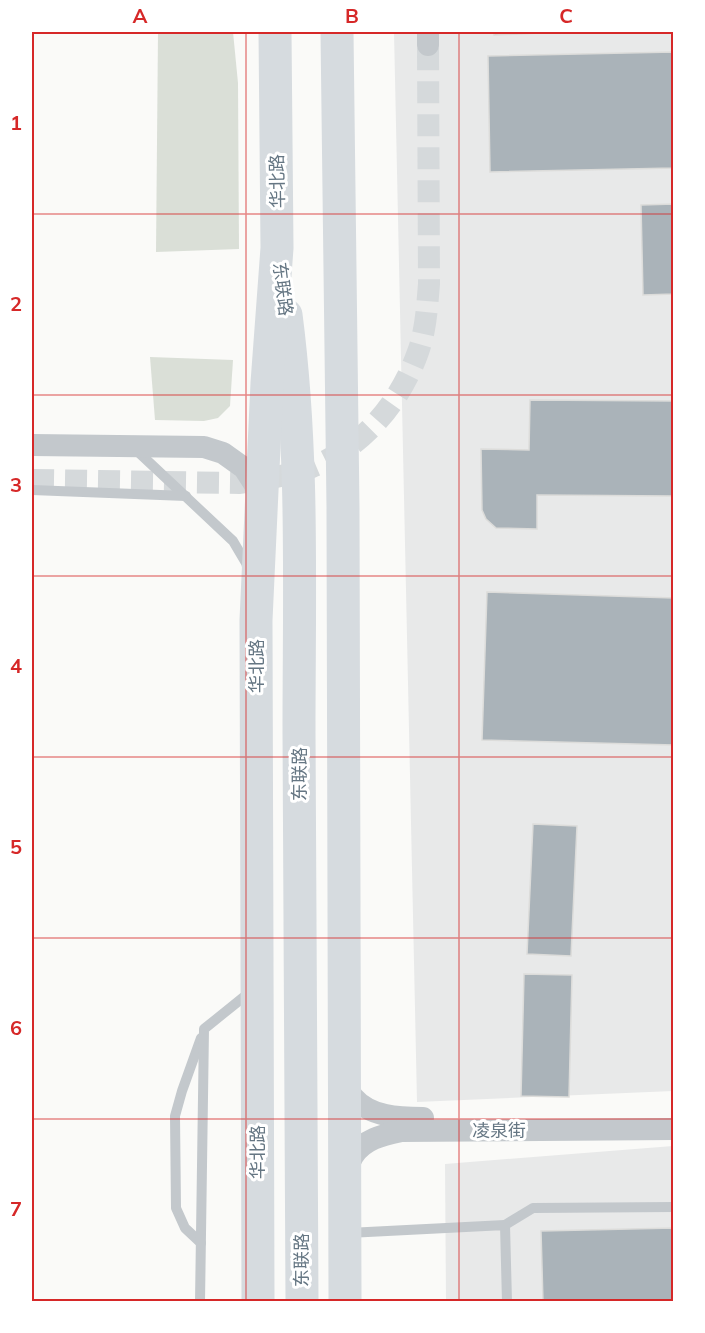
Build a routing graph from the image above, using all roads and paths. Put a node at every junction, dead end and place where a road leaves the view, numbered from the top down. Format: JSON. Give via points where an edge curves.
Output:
{"nodes":[{"id":1,"x":275,"y":32,"type":"edge"},
{"id":2,"x":337,"y":32,"type":"edge"},
{"id":3,"x":277,"y":248,"type":"junction"},
{"id":4,"x":32,"y":445,"type":"edge"},
{"id":5,"x":133,"y":446,"type":"junction"},
{"id":6,"x":32,"y":490,"type":"edge"},
{"id":7,"x":186,"y":496,"type":"junction"},
{"id":8,"x":261,"y":511,"type":"junction"},
{"id":9,"x":256,"y":620,"type":"junction"},
{"id":10,"x":257,"y":986,"type":"junction"},
{"id":11,"x":204,"y":1029,"type":"junction"},
{"id":12,"x":344,"y":1080,"type":"junction"},
{"id":13,"x":674,"y":1117,"type":"edge"},
{"id":14,"x":674,"y":1130,"type":"edge"},
{"id":15,"x":345,"y":1175,"type":"junction"},
{"id":16,"x":674,"y":1208,"type":"edge"},
{"id":17,"x":505,"y":1225,"type":"junction"},
{"id":18,"x":345,"y":1233,"type":"junction"},
{"id":19,"x":201,"y":1243,"type":"junction"},
{"id":20,"x":200,"y":1302,"type":"edge"},
{"id":21,"x":258,"y":1302,"type":"edge"},
{"id":22,"x":302,"y":1302,"type":"edge"},
{"id":23,"x":345,"y":1302,"type":"edge"},
{"id":24,"x":507,"y":1302,"type":"edge"}],
"edges":[{"from":1,"to":3,"type":"highway","name":"华北路"},
{"from":2,"to":12,"type":"highway"},
{"from":3,"to":8,"type":"highway","name":"华北路"},
{"from":3,"to":22,"type":"highway","name":"东联路","via":[[292,365],[300,508]]},
{"from":4,"to":5,"type":"street"},
{"from":5,"to":7,"type":"lane"},
{"from":5,"to":8,"type":"street","via":[[204,447],[223,453],[244,468],[255,485]]},
{"from":6,"to":7,"type":"lane"},
{"from":7,"to":9,"type":"lane","via":[[233,541],[246,563]]},
{"from":8,"to":9,"type":"highway","name":"华北路"},
{"from":9,"to":10,"type":"highway","name":"华北路"},
{"from":10,"to":11,"type":"lane"},
{"from":10,"to":21,"type":"highway","name":"华北路"},
{"from":11,"to":19,"type":"lane"},
{"from":11,"to":19,"type":"lane","via":[[175,1116],[176,1208],[185,1228]]},
{"from":12,"to":13,"type":"street","name":"凌泉街","via":[[352,1096],[365,1107],[400,1118]]},
{"from":12,"to":15,"type":"highway"},
{"from":14,"to":15,"type":"street","name":"凌泉街","via":[[401,1131],[366,1143],[353,1155]]},
{"from":15,"to":18,"type":"highway"},
{"from":16,"to":17,"type":"lane","via":[[533,1208]]},
{"from":17,"to":18,"type":"lane"},
{"from":17,"to":24,"type":"lane"},
{"from":18,"to":23,"type":"highway"},
{"from":19,"to":20,"type":"lane"}]}
